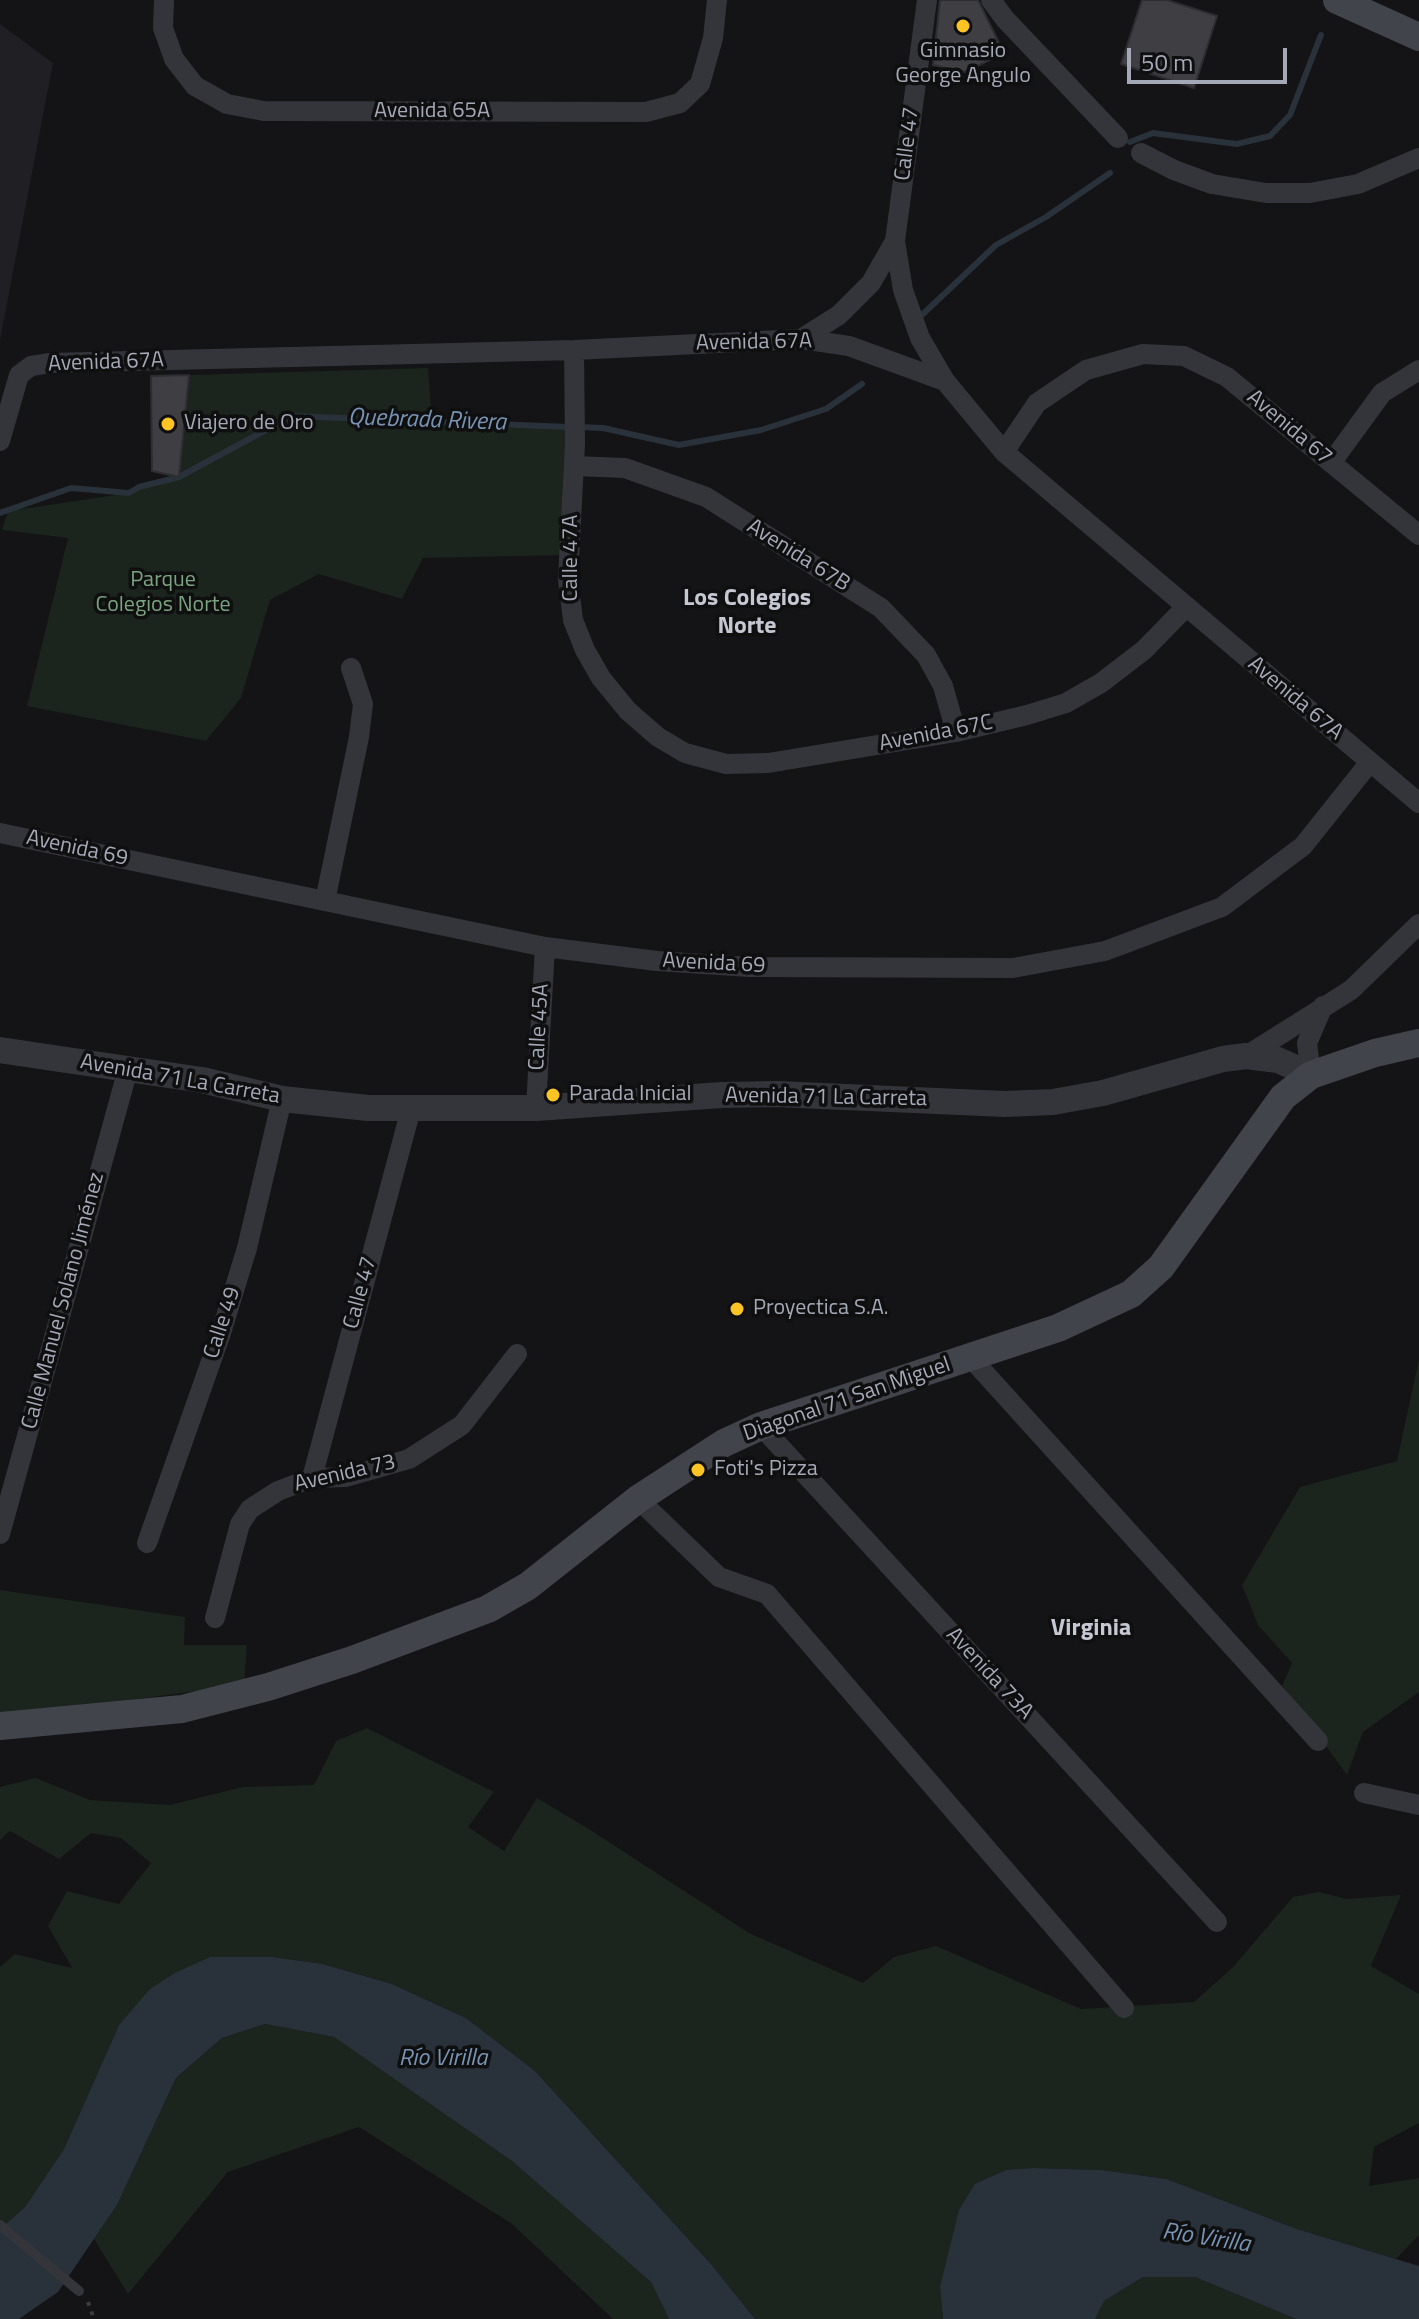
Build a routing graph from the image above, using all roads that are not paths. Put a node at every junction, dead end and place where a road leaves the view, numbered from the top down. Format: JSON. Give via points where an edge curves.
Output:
{"nodes":[{"id":1,"x":164,"y":0,"type":"edge"},
{"id":2,"x":717,"y":0,"type":"edge"},
{"id":3,"x":927,"y":0,"type":"edge"},
{"id":4,"x":991,"y":0,"type":"edge"},
{"id":5,"x":1337,"y":0,"type":"edge"},
{"id":6,"x":1419,"y":37,"type":"edge"},
{"id":7,"x":1118,"y":138,"type":"dead end"},
{"id":8,"x":1141,"y":153,"type":"dead end"},
{"id":9,"x":1419,"y":158,"type":"edge"},
{"id":10,"x":895,"y":241,"type":"junction"},
{"id":11,"x":801,"y":339,"type":"junction"},
{"id":12,"x":574,"y":350,"type":"junction"},
{"id":13,"x":1419,"y":370,"type":"edge"},
{"id":14,"x":945,"y":381,"type":"junction"},
{"id":15,"x":0,"y":441,"type":"edge"},
{"id":16,"x":1004,"y":452,"type":"junction"},
{"id":17,"x":1331,"y":463,"type":"junction"},
{"id":18,"x":574,"y":466,"type":"junction"},
{"id":19,"x":1419,"y":535,"type":"edge"},
{"id":20,"x":1185,"y":608,"type":"junction"},
{"id":21,"x":351,"y":668,"type":"dead end"},
{"id":22,"x":956,"y":732,"type":"junction"},
{"id":23,"x":658,"y":737,"type":"joint"},
{"id":24,"x":1370,"y":762,"type":"junction"},
{"id":25,"x":1419,"y":803,"type":"edge"},
{"id":26,"x":0,"y":833,"type":"edge"},
{"id":27,"x":325,"y":901,"type":"junction"},
{"id":28,"x":1419,"y":924,"type":"edge"},
{"id":29,"x":545,"y":947,"type":"junction"},
{"id":30,"x":1323,"y":1006,"type":"junction"},
{"id":31,"x":1419,"y":1043,"type":"edge"},
{"id":32,"x":0,"y":1050,"type":"edge"},
{"id":33,"x":1246,"y":1056,"type":"junction"},
{"id":34,"x":128,"y":1069,"type":"junction"},
{"id":35,"x":1311,"y":1075,"type":"junction"},
{"id":36,"x":282,"y":1099,"type":"junction"},
{"id":37,"x":536,"y":1108,"type":"junction"},
{"id":38,"x":411,"y":1109,"type":"junction"},
{"id":39,"x":517,"y":1354,"type":"dead end"},
{"id":40,"x":971,"y":1358,"type":"junction"},
{"id":41,"x":761,"y":1426,"type":"junction"},
{"id":42,"x":312,"y":1478,"type":"junction"},
{"id":43,"x":638,"y":1499,"type":"junction"},
{"id":44,"x":0,"y":1534,"type":"edge"},
{"id":45,"x":147,"y":1543,"type":"dead end"},
{"id":46,"x":215,"y":1618,"type":"dead end"},
{"id":47,"x":0,"y":1726,"type":"edge"},
{"id":48,"x":1318,"y":1741,"type":"dead end"},
{"id":49,"x":1364,"y":1793,"type":"dead end"},
{"id":50,"x":1419,"y":1805,"type":"edge"},
{"id":51,"x":1217,"y":1922,"type":"dead end"},
{"id":52,"x":1124,"y":2008,"type":"dead end"},
{"id":53,"x":0,"y":2225,"type":"edge"},
{"id":54,"x":76,"y":2288,"type":"dead end"}],
"edges":[{"from":1,"to":2,"type":"street","name":"Avenida 65A","via":[[163,28],[174,59],[195,86],[227,104],[264,111],[646,112],[680,103],[700,84]]},
{"from":3,"to":10,"type":"street","name":"Calle 47"},
{"from":4,"to":7,"type":"street"},
{"from":5,"to":6,"type":"main road"},
{"from":8,"to":9,"type":"street","via":[[1212,184],[1266,193],[1310,193],[1358,184]]},
{"from":10,"to":11,"type":"street","name":"Calle 47","via":[[871,283],[839,315]]},
{"from":10,"to":14,"type":"street","name":"Calle 47","via":[[911,314]]},
{"from":11,"to":12,"type":"street","name":"Avenida 67A"},
{"from":11,"to":14,"type":"street","name":"Avenida 67A","via":[[849,346]]},
{"from":12,"to":15,"type":"street","name":"Avenida 67A","via":[[31,366],[19,375]]},
{"from":12,"to":18,"type":"street","name":"Calle 47A"},
{"from":13,"to":17,"type":"street","via":[[1382,393]]},
{"from":14,"to":16,"type":"street","name":"Avenida 67A"},
{"from":16,"to":17,"type":"street","name":"Avenida 67","via":[[1037,403],[1086,370],[1143,354],[1184,356],[1227,377]]},
{"from":16,"to":20,"type":"street","name":"Avenida 67A"},
{"from":17,"to":19,"type":"street","name":"Avenida 67"},
{"from":18,"to":22,"type":"street","name":"Avenida 67B","via":[[625,468],[706,497],[881,608],[926,655],[943,686]]},
{"from":18,"to":23,"type":"street","name":"Calle 47A","via":[[568,579],[573,620],[601,678]]},
{"from":20,"to":22,"type":"street","name":"Avenida 67C","via":[[1144,650],[1066,703]]},
{"from":20,"to":24,"type":"street","name":"Avenida 67A"},
{"from":21,"to":27,"type":"street","via":[[363,704]]},
{"from":22,"to":23,"type":"street","name":"Avenida 67C","via":[[740,764],[685,753]]},
{"from":24,"to":25,"type":"street","name":"Avenida 67A"},
{"from":24,"to":29,"type":"street","name":"Avenida 69","via":[[1303,846],[1222,907],[1105,951],[1013,968],[765,967]]},
{"from":26,"to":27,"type":"street","name":"Avenida 69"},
{"from":27,"to":29,"type":"street","name":"Avenida 69"},
{"from":28,"to":30,"type":"street","via":[[1351,990]]},
{"from":29,"to":37,"type":"street","name":"Calle 45A"},
{"from":30,"to":33,"type":"street"},
{"from":30,"to":35,"type":"street","via":[[1307,1043]]},
{"from":31,"to":35,"type":"main road"},
{"from":32,"to":34,"type":"street","name":"Avenida 71 La Carreta"},
{"from":33,"to":35,"type":"street","name":"Avenida 71 La Carreta","via":[[1278,1060]]},
{"from":33,"to":37,"type":"street","name":"Avenida 71 La Carreta","via":[[1053,1102],[777,1094]]},
{"from":34,"to":36,"type":"street","name":"Avenida 71 La Carreta"},
{"from":34,"to":44,"type":"street","name":"Calle Manuel Solano Jiménez"},
{"from":35,"to":40,"type":"main road","name":"Diagonal 71 San Miguel","via":[[1283,1097],[1161,1267],[1131,1294],[1058,1328]]},
{"from":36,"to":38,"type":"street","name":"Avenida 71 La Carreta"},
{"from":36,"to":45,"type":"street","name":"Calle 49","via":[[242,1263]]},
{"from":37,"to":38,"type":"street","name":"Avenida 71 La Carreta"},
{"from":38,"to":42,"type":"street","name":"Calle 47"},
{"from":39,"to":42,"type":"street","name":"Avenida 73","via":[[462,1425],[409,1459],[346,1477]]},
{"from":40,"to":41,"type":"main road","name":"Diagonal 71 San Miguel"},
{"from":40,"to":48,"type":"street"},
{"from":41,"to":43,"type":"main road","name":"Diagonal 71 San Miguel","via":[[724,1443]]},
{"from":41,"to":51,"type":"street","name":"Avenida 73A"},
{"from":42,"to":46,"type":"street","name":"Avenida 73","via":[[250,1509],[240,1524]]},
{"from":43,"to":47,"type":"main road","name":"Diagonal 71 San Miguel","via":[[528,1586],[488,1609],[352,1660],[182,1709]]},
{"from":43,"to":52,"type":"street","via":[[719,1577],[767,1594]]},
{"from":49,"to":50,"type":"street"},
{"from":53,"to":54,"type":"lane"}]}
